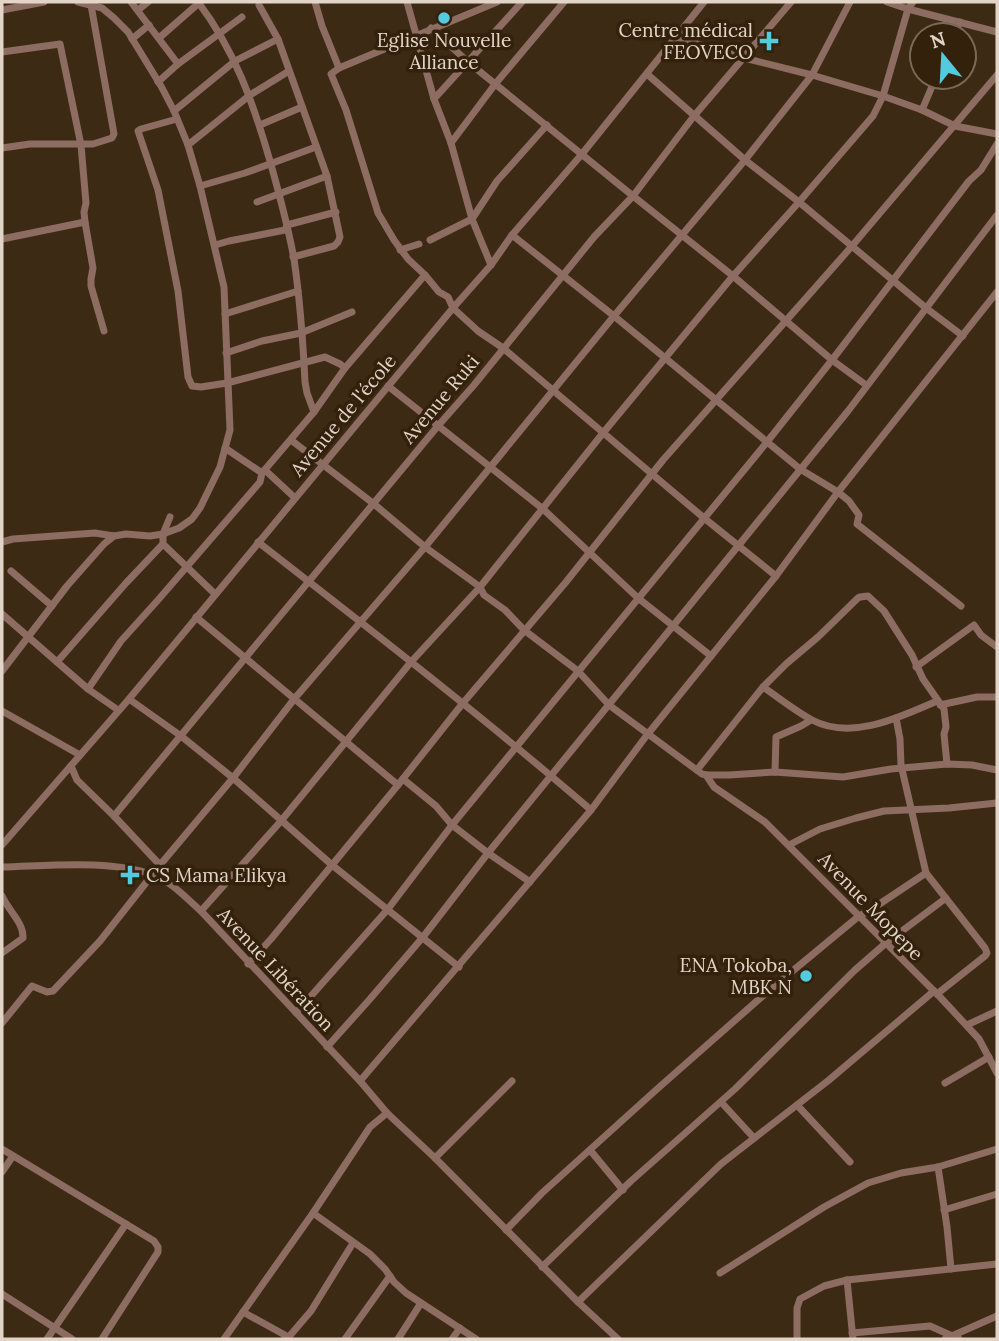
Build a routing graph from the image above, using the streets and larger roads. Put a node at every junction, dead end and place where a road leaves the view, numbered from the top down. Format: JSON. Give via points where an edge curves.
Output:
{"nodes":[{"id":1,"x":44,"y":2,"type":"edge"},
{"id":2,"x":78,"y":2,"type":"edge"},
{"id":3,"x":131,"y":2,"type":"edge"},
{"id":4,"x":148,"y":2,"type":"edge"},
{"id":5,"x":199,"y":2,"type":"edge"},
{"id":6,"x":315,"y":2,"type":"edge"},
{"id":7,"x":407,"y":2,"type":"edge"},
{"id":8,"x":497,"y":2,"type":"edge"},
{"id":9,"x":522,"y":2,"type":"edge"},
{"id":10,"x":564,"y":2,"type":"edge"},
{"id":11,"x":704,"y":2,"type":"edge"},
{"id":12,"x":791,"y":2,"type":"edge"},
{"id":13,"x":850,"y":2,"type":"edge"},
{"id":14,"x":887,"y":2,"type":"edge"},
{"id":15,"x":913,"y":2,"type":"edge"},
{"id":16,"x":91,"y":5,"type":"junction"},
{"id":17,"x":259,"y":5,"type":"dead end"},
{"id":18,"x":5,"y":7,"type":"edge"},
{"id":19,"x":908,"y":9,"type":"junction"},
{"id":20,"x":138,"y":10,"type":"junction"},
{"id":21,"x":242,"y":17,"type":"dead end"},
{"id":22,"x":956,"y":21,"type":"edge"},
{"id":23,"x":149,"y":25,"type":"junction"},
{"id":24,"x":978,"y":27,"type":"edge"},
{"id":25,"x":431,"y":28,"type":"junction"},
{"id":26,"x":997,"y":32,"type":"edge"},
{"id":27,"x":221,"y":34,"type":"junction"},
{"id":28,"x":417,"y":36,"type":"junction"},
{"id":29,"x":676,"y":37,"type":"junction"},
{"id":30,"x":159,"y":38,"type":"junction"},
{"id":31,"x":132,"y":39,"type":"junction"},
{"id":32,"x":278,"y":39,"type":"junction"},
{"id":33,"x":2,"y":52,"type":"edge"},
{"id":34,"x":744,"y":58,"type":"junction"},
{"id":35,"x":235,"y":61,"type":"junction"},
{"id":36,"x":468,"y":62,"type":"junction"},
{"id":37,"x":178,"y":64,"type":"junction"},
{"id":38,"x":339,"y":68,"type":"junction"},
{"id":39,"x":289,"y":71,"type":"junction"},
{"id":40,"x":647,"y":74,"type":"junction"},
{"id":41,"x":812,"y":75,"type":"junction"},
{"id":42,"x":997,"y":75,"type":"edge"},
{"id":43,"x":158,"y":82,"type":"junction"},
{"id":44,"x":496,"y":83,"type":"junction"},
{"id":45,"x":930,"y":91,"type":"edge"},
{"id":46,"x":250,"y":95,"type":"junction"},
{"id":47,"x":883,"y":96,"type":"junction"},
{"id":48,"x":435,"y":100,"type":"junction"},
{"id":49,"x":302,"y":107,"type":"junction"},
{"id":50,"x":922,"y":110,"type":"junction"},
{"id":51,"x":175,"y":115,"type":"junction"},
{"id":52,"x":694,"y":116,"type":"junction"},
{"id":53,"x":260,"y":125,"type":"junction"},
{"id":54,"x":547,"y":125,"type":"junction"},
{"id":55,"x":955,"y":125,"type":"junction"},
{"id":56,"x":997,"y":134,"type":"edge"},
{"id":57,"x":451,"y":143,"type":"junction"},
{"id":58,"x":997,"y":144,"type":"edge"},
{"id":59,"x":81,"y":145,"type":"junction"},
{"id":60,"x":188,"y":145,"type":"junction"},
{"id":61,"x":316,"y":147,"type":"junction"},
{"id":62,"x":2,"y":148,"type":"edge"},
{"id":63,"x":582,"y":154,"type":"junction"},
{"id":64,"x":745,"y":160,"type":"junction"},
{"id":65,"x":271,"y":163,"type":"junction"},
{"id":66,"x":327,"y":176,"type":"junction"},
{"id":67,"x":200,"y":186,"type":"junction"},
{"id":68,"x":280,"y":194,"type":"junction"},
{"id":69,"x":632,"y":196,"type":"junction"},
{"id":70,"x":257,"y":202,"type":"dead end"},
{"id":71,"x":799,"y":202,"type":"junction"},
{"id":72,"x":336,"y":212,"type":"junction"},
{"id":73,"x":997,"y":215,"type":"edge"},
{"id":74,"x":472,"y":219,"type":"junction"},
{"id":75,"x":85,"y":222,"type":"junction"},
{"id":76,"x":287,"y":225,"type":"junction"},
{"id":77,"x":512,"y":235,"type":"junction"},
{"id":78,"x":683,"y":235,"type":"junction"},
{"id":79,"x":2,"y":239,"type":"edge"},
{"id":80,"x":429,"y":240,"type":"dead end"},
{"id":81,"x":419,"y":244,"type":"dead end"},
{"id":82,"x":215,"y":245,"type":"junction"},
{"id":83,"x":852,"y":246,"type":"junction"},
{"id":84,"x":401,"y":250,"type":"junction"},
{"id":85,"x":293,"y":257,"type":"junction"},
{"id":86,"x":491,"y":265,"type":"junction"},
{"id":87,"x":425,"y":275,"type":"junction"},
{"id":88,"x":562,"y":275,"type":"junction"},
{"id":89,"x":733,"y":276,"type":"junction"},
{"id":90,"x":892,"y":279,"type":"junction"},
{"id":91,"x":298,"y":291,"type":"junction"},
{"id":92,"x":997,"y":292,"type":"edge"},
{"id":93,"x":453,"y":307,"type":"junction"},
{"id":94,"x":926,"y":308,"type":"junction"},
{"id":95,"x":352,"y":312,"type":"dead end"},
{"id":96,"x":225,"y":314,"type":"junction"},
{"id":97,"x":614,"y":316,"type":"junction"},
{"id":98,"x":786,"y":321,"type":"junction"},
{"id":99,"x":104,"y":331,"type":"dead end"},
{"id":100,"x":301,"y":333,"type":"junction"},
{"id":101,"x":963,"y":337,"type":"junction"},
{"id":102,"x":503,"y":348,"type":"junction"},
{"id":103,"x":226,"y":353,"type":"junction"},
{"id":104,"x":665,"y":359,"type":"junction"},
{"id":105,"x":832,"y":360,"type":"junction"},
{"id":106,"x":304,"y":363,"type":"junction"},
{"id":107,"x":345,"y":368,"type":"junction"},
{"id":108,"x":227,"y":383,"type":"junction"},
{"id":109,"x":866,"y":385,"type":"junction"},
{"id":110,"x":388,"y":386,"type":"junction"},
{"id":111,"x":554,"y":391,"type":"junction"},
{"id":112,"x":717,"y":400,"type":"junction"},
{"id":113,"x":314,"y":412,"type":"junction"},
{"id":114,"x":437,"y":427,"type":"junction"},
{"id":115,"x":603,"y":433,"type":"junction"},
{"id":116,"x":291,"y":440,"type":"junction"},
{"id":117,"x":767,"y":442,"type":"junction"},
{"id":118,"x":225,"y":448,"type":"junction"},
{"id":119,"x":322,"y":466,"type":"junction"},
{"id":120,"x":490,"y":468,"type":"junction"},
{"id":121,"x":800,"y":470,"type":"junction"},
{"id":122,"x":263,"y":472,"type":"junction"},
{"id":123,"x":652,"y":474,"type":"junction"},
{"id":124,"x":838,"y":492,"type":"junction"},
{"id":125,"x":295,"y":498,"type":"junction"},
{"id":126,"x":374,"y":504,"type":"junction"},
{"id":127,"x":543,"y":509,"type":"junction"},
{"id":128,"x":170,"y":517,"type":"dead end"},
{"id":129,"x":704,"y":518,"type":"junction"},
{"id":130,"x":163,"y":534,"type":"junction"},
{"id":131,"x":114,"y":536,"type":"junction"},
{"id":132,"x":2,"y":542,"type":"edge"},
{"id":133,"x":258,"y":542,"type":"junction"},
{"id":134,"x":163,"y":544,"type":"junction"},
{"id":135,"x":738,"y":546,"type":"junction"},
{"id":136,"x":425,"y":547,"type":"junction"},
{"id":137,"x":590,"y":552,"type":"junction"},
{"id":138,"x":187,"y":568,"type":"junction"},
{"id":139,"x":11,"y":571,"type":"dead end"},
{"id":140,"x":775,"y":576,"type":"junction"},
{"id":141,"x":309,"y":582,"type":"junction"},
{"id":142,"x":480,"y":587,"type":"junction"},
{"id":143,"x":215,"y":594,"type":"junction"},
{"id":144,"x":638,"y":598,"type":"junction"},
{"id":145,"x":52,"y":606,"type":"junction"},
{"id":146,"x":961,"y":606,"type":"dead end"},
{"id":147,"x":2,"y":614,"type":"edge"},
{"id":148,"x":196,"y":617,"type":"junction"},
{"id":149,"x":360,"y":623,"type":"junction"},
{"id":150,"x":674,"y":626,"type":"junction"},
{"id":151,"x":524,"y":630,"type":"junction"},
{"id":152,"x":28,"y":637,"type":"junction"},
{"id":153,"x":997,"y":647,"type":"edge"},
{"id":154,"x":711,"y":656,"type":"junction"},
{"id":155,"x":245,"y":657,"type":"junction"},
{"id":156,"x":57,"y":662,"type":"junction"},
{"id":157,"x":411,"y":662,"type":"junction"},
{"id":158,"x":3,"y":667,"type":"edge"},
{"id":159,"x":916,"y":667,"type":"junction"},
{"id":160,"x":578,"y":671,"type":"junction"},
{"id":161,"x":763,"y":687,"type":"junction"},
{"id":162,"x":88,"y":689,"type":"junction"},
{"id":163,"x":997,"y":697,"type":"edge"},
{"id":164,"x":295,"y":698,"type":"junction"},
{"id":165,"x":129,"y":699,"type":"junction"},
{"id":166,"x":463,"y":703,"type":"junction"},
{"id":167,"x":939,"y":703,"type":"junction"},
{"id":168,"x":609,"y":705,"type":"junction"},
{"id":169,"x":2,"y":710,"type":"edge"},
{"id":170,"x":118,"y":710,"type":"junction"},
{"id":171,"x":897,"y":718,"type":"junction"},
{"id":172,"x":811,"y":720,"type":"junction"},
{"id":173,"x":647,"y":735,"type":"junction"},
{"id":174,"x":181,"y":736,"type":"junction"},
{"id":175,"x":347,"y":741,"type":"junction"},
{"id":176,"x":517,"y":747,"type":"junction"},
{"id":177,"x":80,"y":755,"type":"junction"},
{"id":178,"x":947,"y":764,"type":"junction"},
{"id":179,"x":71,"y":766,"type":"junction"},
{"id":180,"x":903,"y":768,"type":"junction"},
{"id":181,"x":697,"y":770,"type":"junction"},
{"id":182,"x":997,"y":770,"type":"edge"},
{"id":183,"x":775,"y":772,"type":"junction"},
{"id":184,"x":706,"y":775,"type":"junction"},
{"id":185,"x":551,"y":776,"type":"junction"},
{"id":186,"x":63,"y":777,"type":"junction"},
{"id":187,"x":233,"y":778,"type":"junction"},
{"id":188,"x":77,"y":780,"type":"junction"},
{"id":189,"x":400,"y":782,"type":"junction"},
{"id":190,"x":997,"y":803,"type":"edge"},
{"id":191,"x":911,"y":809,"type":"junction"},
{"id":192,"x":590,"y":810,"type":"junction"},
{"id":193,"x":114,"y":816,"type":"junction"},
{"id":194,"x":281,"y":821,"type":"junction"},
{"id":195,"x":452,"y":825,"type":"junction"},
{"id":196,"x":2,"y":845,"type":"edge"},
{"id":197,"x":789,"y":845,"type":"junction"},
{"id":198,"x":488,"y":853,"type":"junction"},
{"id":199,"x":160,"y":865,"type":"junction"},
{"id":200,"x":332,"y":865,"type":"junction"},
{"id":201,"x":2,"y":867,"type":"edge"},
{"id":202,"x":926,"y":873,"type":"junction"},
{"id":203,"x":153,"y":874,"type":"junction"},
{"id":204,"x":530,"y":882,"type":"junction"},
{"id":205,"x":2,"y":896,"type":"edge"},
{"id":206,"x":946,"y":898,"type":"junction"},
{"id":207,"x":388,"y":909,"type":"junction"},
{"id":208,"x":201,"y":911,"type":"junction"},
{"id":209,"x":859,"y":916,"type":"junction"},
{"id":210,"x":423,"y":937,"type":"junction"},
{"id":211,"x":886,"y":943,"type":"junction"},
{"id":212,"x":2,"y":953,"type":"edge"},
{"id":213,"x":248,"y":964,"type":"junction"},
{"id":214,"x":459,"y":967,"type":"junction"},
{"id":215,"x":936,"y":993,"type":"junction"},
{"id":216,"x":997,"y":1010,"type":"edge"},
{"id":217,"x":296,"y":1013,"type":"junction"},
{"id":218,"x":2,"y":1023,"type":"edge"},
{"id":219,"x":967,"y":1025,"type":"junction"},
{"id":220,"x":327,"y":1046,"type":"junction"},
{"id":221,"x":989,"y":1057,"type":"junction"},
{"id":222,"x":997,"y":1073,"type":"edge"},
{"id":223,"x":360,"y":1081,"type":"junction"},
{"id":224,"x":512,"y":1081,"type":"dead end"},
{"id":225,"x":945,"y":1083,"type":"dead end"},
{"id":226,"x":721,"y":1102,"type":"junction"},
{"id":227,"x":797,"y":1105,"type":"junction"},
{"id":228,"x":387,"y":1113,"type":"junction"},
{"id":229,"x":754,"y":1139,"type":"junction"},
{"id":230,"x":2,"y":1149,"type":"edge"},
{"id":231,"x":997,"y":1149,"type":"edge"},
{"id":232,"x":590,"y":1150,"type":"junction"},
{"id":233,"x":13,"y":1156,"type":"junction"},
{"id":234,"x":435,"y":1158,"type":"junction"},
{"id":235,"x":850,"y":1162,"type":"dead end"},
{"id":236,"x":938,"y":1167,"type":"junction"},
{"id":237,"x":2,"y":1172,"type":"edge"},
{"id":238,"x":623,"y":1190,"type":"junction"},
{"id":239,"x":997,"y":1195,"type":"edge"},
{"id":240,"x":944,"y":1210,"type":"junction"},
{"id":241,"x":313,"y":1213,"type":"junction"},
{"id":242,"x":126,"y":1224,"type":"junction"},
{"id":243,"x":506,"y":1230,"type":"junction"},
{"id":244,"x":353,"y":1242,"type":"junction"},
{"id":245,"x":997,"y":1264,"type":"edge"},
{"id":246,"x":542,"y":1267,"type":"junction"},
{"id":247,"x":951,"y":1269,"type":"junction"},
{"id":248,"x":720,"y":1273,"type":"dead end"},
{"id":249,"x":390,"y":1276,"type":"junction"},
{"id":250,"x":847,"y":1280,"type":"junction"},
{"id":251,"x":2,"y":1294,"type":"edge"},
{"id":252,"x":578,"y":1302,"type":"junction"},
{"id":253,"x":421,"y":1303,"type":"junction"},
{"id":254,"x":243,"y":1312,"type":"junction"},
{"id":255,"x":997,"y":1316,"type":"edge"},
{"id":256,"x":54,"y":1327,"type":"junction"},
{"id":257,"x":460,"y":1328,"type":"junction"},
{"id":258,"x":852,"y":1336,"type":"edge"},
{"id":259,"x":956,"y":1337,"type":"edge"},
{"id":260,"x":47,"y":1339,"type":"edge"},
{"id":261,"x":72,"y":1339,"type":"edge"},
{"id":262,"x":102,"y":1339,"type":"edge"},
{"id":263,"x":224,"y":1339,"type":"edge"},
{"id":264,"x":287,"y":1339,"type":"edge"},
{"id":265,"x":345,"y":1339,"type":"edge"},
{"id":266,"x":398,"y":1339,"type":"edge"},
{"id":267,"x":452,"y":1339,"type":"edge"},
{"id":268,"x":476,"y":1339,"type":"edge"},
{"id":269,"x":618,"y":1339,"type":"edge"},
{"id":270,"x":797,"y":1339,"type":"edge"},
{"id":271,"x":945,"y":1339,"type":"edge"}],
"edges":[{"from":1,"to":18,"type":"street"},
{"from":2,"to":16,"type":"street"},
{"from":3,"to":20,"type":"street"},
{"from":4,"to":20,"type":"street"},
{"from":5,"to":27,"type":"street"},
{"from":5,"to":30,"type":"street"},
{"from":6,"to":38,"type":"street"},
{"from":7,"to":28,"type":"street"},
{"from":8,"to":25,"type":"street"},
{"from":9,"to":36,"type":"street"},
{"from":10,"to":44,"type":"street"},
{"from":11,"to":29,"type":"street","name":"Avenue de l'école"},
{"from":12,"to":34,"type":"street","name":"Avenue Ruki"},
{"from":13,"to":41,"type":"street"},
{"from":14,"to":19,"type":"street"},
{"from":15,"to":19,"type":"street"},
{"from":16,"to":31,"type":"street","via":[[114,18]]},
{"from":16,"to":59,"type":"street","via":[[114,134]]},
{"from":17,"to":32,"type":"street"},
{"from":19,"to":22,"type":"street"},
{"from":19,"to":47,"type":"street"},
{"from":20,"to":23,"type":"street"},
{"from":21,"to":27,"type":"street"},
{"from":23,"to":30,"type":"street"},
{"from":23,"to":31,"type":"street"},
{"from":24,"to":26,"type":"street"},
{"from":25,"to":28,"type":"street"},
{"from":25,"to":36,"type":"street"},
{"from":27,"to":35,"type":"street"},
{"from":27,"to":37,"type":"street"},
{"from":28,"to":38,"type":"street"},
{"from":28,"to":48,"type":"street"},
{"from":29,"to":34,"type":"street"},
{"from":29,"to":40,"type":"street","name":"Avenue de l'école"},
{"from":30,"to":37,"type":"street"},
{"from":31,"to":43,"type":"street"},
{"from":32,"to":35,"type":"street"},
{"from":32,"to":39,"type":"street"},
{"from":33,"to":59,"type":"street","via":[[60,44]]},
{"from":34,"to":41,"type":"street"},
{"from":34,"to":52,"type":"street","name":"Avenue Ruki"},
{"from":35,"to":46,"type":"street"},
{"from":35,"to":51,"type":"street"},
{"from":36,"to":44,"type":"street"},
{"from":36,"to":48,"type":"street"},
{"from":37,"to":43,"type":"street"},
{"from":38,"to":84,"type":"street","via":[[331,76],[379,213]]},
{"from":39,"to":46,"type":"street"},
{"from":39,"to":49,"type":"street"},
{"from":40,"to":52,"type":"street"},
{"from":40,"to":63,"type":"street","name":"Avenue de l'école"},
{"from":41,"to":47,"type":"street"},
{"from":41,"to":64,"type":"street"},
{"from":42,"to":55,"type":"street"},
{"from":43,"to":51,"type":"street"},
{"from":44,"to":54,"type":"street"},
{"from":44,"to":57,"type":"street"},
{"from":45,"to":50,"type":"street"},
{"from":46,"to":53,"type":"street"},
{"from":46,"to":60,"type":"street"},
{"from":47,"to":50,"type":"street"},
{"from":47,"to":71,"type":"street","via":[[873,116]]},
{"from":48,"to":57,"type":"street"},
{"from":49,"to":53,"type":"street"},
{"from":49,"to":61,"type":"street"},
{"from":50,"to":55,"type":"street"},
{"from":51,"to":60,"type":"street"},
{"from":51,"to":108,"type":"street","via":[[138,134],[158,190],[178,291],[189,382],[201,387]]},
{"from":52,"to":64,"type":"street"},
{"from":52,"to":69,"type":"street","name":"Avenue Ruki"},
{"from":53,"to":65,"type":"street"},
{"from":54,"to":63,"type":"street"},
{"from":54,"to":74,"type":"street","via":[[497,181]]},
{"from":55,"to":56,"type":"street"},
{"from":55,"to":83,"type":"street"},
{"from":57,"to":74,"type":"street"},
{"from":58,"to":90,"type":"street"},
{"from":59,"to":62,"type":"street"},
{"from":59,"to":75,"type":"street"},
{"from":60,"to":67,"type":"street"},
{"from":61,"to":65,"type":"street"},
{"from":61,"to":66,"type":"street"},
{"from":63,"to":69,"type":"street"},
{"from":63,"to":77,"type":"street","name":"Avenue de l'école"},
{"from":64,"to":71,"type":"street"},
{"from":64,"to":78,"type":"street"},
{"from":65,"to":67,"type":"street"},
{"from":65,"to":68,"type":"street"},
{"from":66,"to":68,"type":"street"},
{"from":66,"to":72,"type":"street"},
{"from":67,"to":82,"type":"street"},
{"from":68,"to":70,"type":"street"},
{"from":68,"to":76,"type":"street"},
{"from":69,"to":78,"type":"street"},
{"from":69,"to":88,"type":"street","name":"Avenue Ruki"},
{"from":71,"to":83,"type":"street"},
{"from":71,"to":89,"type":"street"},
{"from":72,"to":76,"type":"street"},
{"from":72,"to":85,"type":"street","via":[[338,242]]},
{"from":73,"to":94,"type":"street"},
{"from":74,"to":80,"type":"street"},
{"from":74,"to":86,"type":"street"},
{"from":75,"to":79,"type":"street"},
{"from":75,"to":99,"type":"street","via":[[93,268],[91,286]]},
{"from":76,"to":82,"type":"street","via":[[285,230]]},
{"from":76,"to":85,"type":"street"},
{"from":77,"to":86,"type":"street","name":"Avenue de l'école"},
{"from":77,"to":88,"type":"street"},
{"from":78,"to":89,"type":"street"},
{"from":78,"to":97,"type":"street"},
{"from":81,"to":84,"type":"street"},
{"from":82,"to":96,"type":"street"},
{"from":83,"to":90,"type":"street"},
{"from":83,"to":98,"type":"street"},
{"from":84,"to":87,"type":"street"},
{"from":85,"to":91,"type":"street"},
{"from":86,"to":93,"type":"street","name":"Avenue de l'école"},
{"from":87,"to":93,"type":"street"},
{"from":87,"to":107,"type":"street"},
{"from":88,"to":97,"type":"street"},
{"from":88,"to":102,"type":"street","name":"Avenue Ruki"},
{"from":89,"to":98,"type":"street"},
{"from":89,"to":104,"type":"street"},
{"from":90,"to":94,"type":"street"},
{"from":90,"to":105,"type":"street"},
{"from":91,"to":96,"type":"street"},
{"from":91,"to":100,"type":"street"},
{"from":92,"to":101,"type":"street"},
{"from":93,"to":102,"type":"street"},
{"from":93,"to":110,"type":"street","name":"Avenue de l'école"},
{"from":94,"to":101,"type":"street"},
{"from":94,"to":109,"type":"street"},
{"from":95,"to":100,"type":"street"},
{"from":96,"to":103,"type":"street"},
{"from":97,"to":104,"type":"street"},
{"from":97,"to":111,"type":"street"},
{"from":98,"to":105,"type":"street"},
{"from":98,"to":112,"type":"street"},
{"from":100,"to":103,"type":"street"},
{"from":100,"to":106,"type":"street"},
{"from":101,"to":124,"type":"street"},
{"from":102,"to":111,"type":"street"},
{"from":102,"to":114,"type":"street","name":"Avenue Ruki"},
{"from":103,"to":108,"type":"street"},
{"from":104,"to":112,"type":"street"},
{"from":104,"to":115,"type":"street"},
{"from":105,"to":109,"type":"street"},
{"from":105,"to":117,"type":"street"},
{"from":106,"to":107,"type":"street","via":[[325,357]]},
{"from":106,"to":108,"type":"street"},
{"from":106,"to":113,"type":"street"},
{"from":107,"to":113,"type":"street"},
{"from":108,"to":118,"type":"street","via":[[230,430]]},
{"from":109,"to":121,"type":"street"},
{"from":110,"to":114,"type":"street"},
{"from":110,"to":119,"type":"street","name":"Avenue de l'école"},
{"from":111,"to":115,"type":"street"},
{"from":111,"to":120,"type":"street"},
{"from":112,"to":117,"type":"street"},
{"from":112,"to":123,"type":"street"},
{"from":113,"to":116,"type":"street"},
{"from":114,"to":120,"type":"street"},
{"from":114,"to":126,"type":"street","name":"Avenue Ruki"},
{"from":115,"to":123,"type":"street"},
{"from":115,"to":127,"type":"street"},
{"from":116,"to":119,"type":"street","name":"Avenue Mopepe"},
{"from":116,"to":122,"type":"street"},
{"from":117,"to":121,"type":"street"},
{"from":117,"to":129,"type":"street"},
{"from":118,"to":122,"type":"street"},
{"from":118,"to":130,"type":"street","via":[[200,508],[192,519]]},
{"from":119,"to":125,"type":"street","name":"Avenue de l'école"},
{"from":119,"to":126,"type":"street","name":"Avenue Mopepe"},
{"from":120,"to":127,"type":"street"},
{"from":120,"to":136,"type":"street"},
{"from":121,"to":124,"type":"street"},
{"from":121,"to":135,"type":"street"},
{"from":122,"to":125,"type":"street"},
{"from":122,"to":138,"type":"street","via":[[260,482]]},
{"from":123,"to":129,"type":"street"},
{"from":123,"to":137,"type":"street"},
{"from":124,"to":140,"type":"street"},
{"from":124,"to":146,"type":"street","via":[[859,514],[857,524]]},
{"from":125,"to":133,"type":"street","name":"Avenue de l'école"},
{"from":126,"to":136,"type":"street","name":"Avenue Mopepe"},
{"from":126,"to":141,"type":"street","name":"Avenue Ruki"},
{"from":127,"to":137,"type":"street"},
{"from":127,"to":142,"type":"street"},
{"from":128,"to":130,"type":"street"},
{"from":129,"to":135,"type":"street"},
{"from":129,"to":144,"type":"street"},
{"from":130,"to":131,"type":"street"},
{"from":130,"to":134,"type":"street"},
{"from":131,"to":132,"type":"street","via":[[95,533]]},
{"from":131,"to":145,"type":"street"},
{"from":133,"to":141,"type":"street"},
{"from":133,"to":143,"type":"street","name":"Avenue de l'école"},
{"from":134,"to":138,"type":"street"},
{"from":134,"to":156,"type":"street"},
{"from":135,"to":140,"type":"street"},
{"from":135,"to":150,"type":"street"},
{"from":136,"to":142,"type":"street","name":"Avenue Mopepe"},
{"from":136,"to":149,"type":"street"},
{"from":137,"to":144,"type":"street"},
{"from":137,"to":151,"type":"street"},
{"from":138,"to":143,"type":"street"},
{"from":138,"to":162,"type":"street","via":[[121,642]]},
{"from":139,"to":145,"type":"street"},
{"from":140,"to":154,"type":"street"},
{"from":141,"to":149,"type":"street"},
{"from":141,"to":155,"type":"street","name":"Avenue Ruki"},
{"from":142,"to":151,"type":"street","name":"Avenue Mopepe"},
{"from":142,"to":157,"type":"street"},
{"from":143,"to":148,"type":"street","name":"Avenue de l'école"},
{"from":144,"to":150,"type":"street"},
{"from":144,"to":160,"type":"street"},
{"from":145,"to":152,"type":"street"},
{"from":147,"to":152,"type":"street"},
{"from":148,"to":155,"type":"street"},
{"from":148,"to":165,"type":"street","name":"Avenue de l'école"},
{"from":149,"to":157,"type":"street"},
{"from":149,"to":164,"type":"street"},
{"from":150,"to":154,"type":"street"},
{"from":150,"to":168,"type":"street"},
{"from":151,"to":160,"type":"street","name":"Avenue Mopepe"},
{"from":151,"to":166,"type":"street"},
{"from":152,"to":156,"type":"street"},
{"from":152,"to":158,"type":"street"},
{"from":153,"to":159,"type":"street","via":[[974,625]]},
{"from":154,"to":173,"type":"street"},
{"from":155,"to":164,"type":"street"},
{"from":155,"to":174,"type":"street","name":"Avenue Ruki"},
{"from":156,"to":162,"type":"street"},
{"from":157,"to":166,"type":"street"},
{"from":157,"to":175,"type":"street"},
{"from":159,"to":161,"type":"street","via":[[884,611],[868,596],[860,597]]},
{"from":159,"to":167,"type":"street"},
{"from":160,"to":168,"type":"street","name":"Avenue Mopepe"},
{"from":160,"to":176,"type":"street"},
{"from":161,"to":172,"type":"street"},
{"from":161,"to":181,"type":"street"},
{"from":162,"to":170,"type":"street"},
{"from":163,"to":167,"type":"street"},
{"from":164,"to":175,"type":"street"},
{"from":164,"to":187,"type":"street"},
{"from":165,"to":170,"type":"street","name":"Avenue de l'école"},
{"from":165,"to":174,"type":"street"},
{"from":166,"to":176,"type":"street"},
{"from":166,"to":189,"type":"street"},
{"from":167,"to":171,"type":"street"},
{"from":167,"to":178,"type":"street","via":[[944,709]]},
{"from":168,"to":173,"type":"street","name":"Avenue Mopepe"},
{"from":168,"to":185,"type":"street"},
{"from":169,"to":177,"type":"street"},
{"from":170,"to":177,"type":"street","name":"Avenue de l'école"},
{"from":171,"to":172,"type":"street","via":[[849,729]]},
{"from":171,"to":180,"type":"street"},
{"from":172,"to":183,"type":"street","via":[[776,737]]},
{"from":173,"to":181,"type":"street","name":"Avenue Mopepe"},
{"from":173,"to":192,"type":"street"},
{"from":174,"to":187,"type":"street"},
{"from":174,"to":193,"type":"street","name":"Avenue Ruki"},
{"from":175,"to":189,"type":"street"},
{"from":175,"to":194,"type":"street"},
{"from":176,"to":185,"type":"street"},
{"from":176,"to":195,"type":"street"},
{"from":177,"to":179,"type":"street","name":"Avenue de l'école"},
{"from":178,"to":180,"type":"street"},
{"from":178,"to":182,"type":"street"},
{"from":179,"to":186,"type":"street","name":"Avenue de l'école"},
{"from":179,"to":188,"type":"street"},
{"from":180,"to":183,"type":"street","via":[[843,777]]},
{"from":180,"to":191,"type":"street"},
{"from":181,"to":184,"type":"street","name":"Avenue Mopepe"},
{"from":183,"to":184,"type":"street"},
{"from":184,"to":197,"type":"street","name":"Avenue Mopepe","via":[[714,787],[757,815]]},
{"from":185,"to":192,"type":"street"},
{"from":185,"to":198,"type":"street"},
{"from":186,"to":188,"type":"street"},
{"from":186,"to":196,"type":"street","name":"Avenue de l'école"},
{"from":187,"to":194,"type":"street"},
{"from":187,"to":199,"type":"street"},
{"from":188,"to":193,"type":"street"},
{"from":189,"to":195,"type":"street","via":[[436,806]]},
{"from":189,"to":200,"type":"street"},
{"from":190,"to":191,"type":"street"},
{"from":191,"to":197,"type":"street","via":[[856,818]]},
{"from":191,"to":202,"type":"street"},
{"from":192,"to":204,"type":"street"},
{"from":193,"to":199,"type":"street"},
{"from":194,"to":200,"type":"street"},
{"from":194,"to":208,"type":"street"},
{"from":195,"to":198,"type":"street"},
{"from":195,"to":207,"type":"street"},
{"from":197,"to":209,"type":"street","name":"Avenue Mopepe"},
{"from":198,"to":204,"type":"street"},
{"from":198,"to":210,"type":"street"},
{"from":199,"to":203,"type":"street"},
{"from":200,"to":207,"type":"street"},
{"from":200,"to":213,"type":"street"},
{"from":201,"to":203,"type":"street","name":"Avenue Libération","via":[[83,865]]},
{"from":202,"to":206,"type":"street"},
{"from":202,"to":209,"type":"street"},
{"from":203,"to":208,"type":"street","name":"Avenue Libération"},
{"from":203,"to":218,"type":"street","via":[[53,991],[32,986]]},
{"from":204,"to":214,"type":"street"},
{"from":205,"to":212,"type":"street","via":[[24,934]]},
{"from":206,"to":211,"type":"street"},
{"from":206,"to":215,"type":"street","via":[[987,953]]},
{"from":207,"to":210,"type":"street"},
{"from":207,"to":217,"type":"street"},
{"from":208,"to":213,"type":"street","name":"Avenue Libération"},
{"from":209,"to":211,"type":"street","name":"Avenue Mopepe"},
{"from":209,"to":232,"type":"street"},
{"from":210,"to":214,"type":"street"},
{"from":210,"to":220,"type":"street"},
{"from":211,"to":215,"type":"street","name":"Avenue Mopepe"},
{"from":211,"to":226,"type":"street"},
{"from":213,"to":217,"type":"street","name":"Avenue Libération"},
{"from":214,"to":223,"type":"street"},
{"from":215,"to":219,"type":"street","name":"Avenue Mopepe"},
{"from":215,"to":227,"type":"street"},
{"from":216,"to":219,"type":"street"},
{"from":217,"to":220,"type":"street","name":"Avenue Libération"},
{"from":219,"to":221,"type":"street","name":"Avenue Mopepe"},
{"from":220,"to":223,"type":"street","name":"Avenue Libération"},
{"from":221,"to":222,"type":"street","name":"Avenue Mopepe"},
{"from":221,"to":225,"type":"street"},
{"from":223,"to":228,"type":"street","name":"Avenue Libération"},
{"from":224,"to":234,"type":"street"},
{"from":226,"to":229,"type":"street"},
{"from":226,"to":238,"type":"street"},
{"from":227,"to":229,"type":"street"},
{"from":227,"to":235,"type":"street"},
{"from":228,"to":234,"type":"street","name":"Avenue Libération"},
{"from":228,"to":241,"type":"street","via":[[370,1127]]},
{"from":229,"to":252,"type":"street","via":[[696,1187]]},
{"from":230,"to":233,"type":"street"},
{"from":231,"to":236,"type":"street"},
{"from":232,"to":238,"type":"street"},
{"from":232,"to":243,"type":"street"},
{"from":233,"to":237,"type":"street"},
{"from":233,"to":242,"type":"street"},
{"from":234,"to":243,"type":"street","name":"Avenue Libération"},
{"from":236,"to":240,"type":"street"},
{"from":236,"to":248,"type":"street","via":[[901,1173],[858,1188]]},
{"from":238,"to":246,"type":"street"},
{"from":239,"to":240,"type":"street"},
{"from":240,"to":247,"type":"street"},
{"from":241,"to":244,"type":"street"},
{"from":241,"to":254,"type":"street"},
{"from":242,"to":256,"type":"street"},
{"from":242,"to":262,"type":"street","via":[[154,1241],[158,1252]]},
{"from":243,"to":246,"type":"street","name":"Avenue Libération"},
{"from":244,"to":249,"type":"street"},
{"from":244,"to":264,"type":"street","via":[[311,1311]]},
{"from":245,"to":247,"type":"street"},
{"from":246,"to":252,"type":"street","name":"Avenue Libération"},
{"from":247,"to":250,"type":"street"},
{"from":249,"to":253,"type":"street"},
{"from":249,"to":265,"type":"street"},
{"from":250,"to":258,"type":"street"},
{"from":250,"to":270,"type":"street","via":[[800,1299]]},
{"from":251,"to":256,"type":"street"},
{"from":252,"to":269,"type":"street","name":"Avenue Libération"},
{"from":253,"to":257,"type":"street"},
{"from":253,"to":266,"type":"street"},
{"from":254,"to":263,"type":"street"},
{"from":254,"to":264,"type":"street"},
{"from":255,"to":259,"type":"street"},
{"from":256,"to":260,"type":"street"},
{"from":256,"to":261,"type":"street"},
{"from":257,"to":267,"type":"street"},
{"from":257,"to":268,"type":"street"},
{"from":258,"to":259,"type":"street","via":[[930,1326]]},
{"from":259,"to":271,"type":"street"}]}
